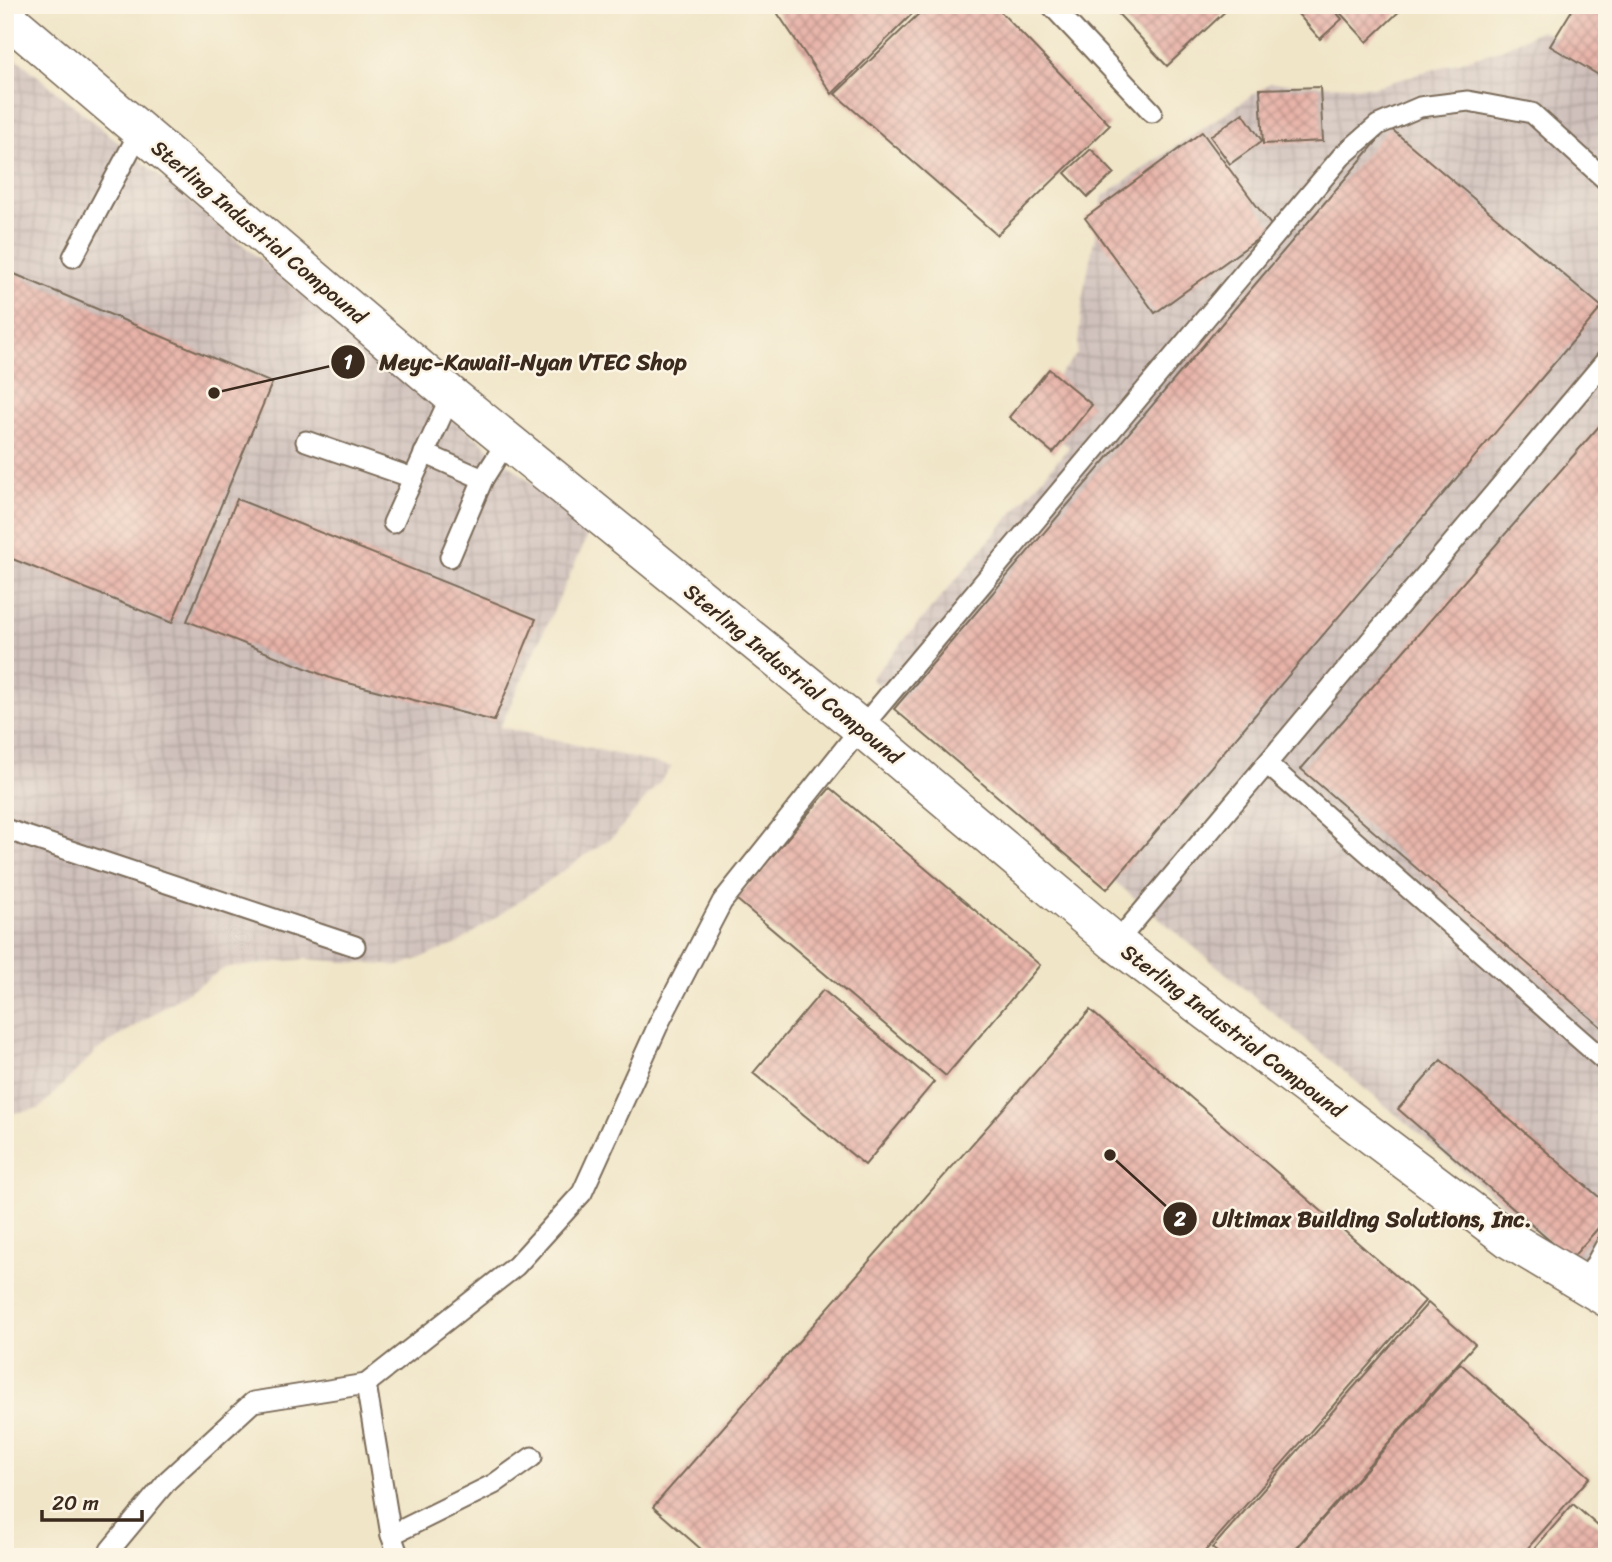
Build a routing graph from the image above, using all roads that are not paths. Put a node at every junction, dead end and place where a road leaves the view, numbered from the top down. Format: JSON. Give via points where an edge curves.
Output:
{"nodes":[{"id":1,"x":1051,"y":5,"type":"edge"},
{"id":2,"x":5,"y":16,"type":"edge"},
{"id":3,"x":1152,"y":112,"type":"dead end"},
{"id":4,"x":140,"y":131,"type":"junction"},
{"id":5,"x":1607,"y":181,"type":"edge"},
{"id":6,"x":73,"y":257,"type":"dead end"},
{"id":7,"x":1607,"y":359,"type":"edge"},
{"id":8,"x":451,"y":395,"type":"junction"},
{"id":9,"x":306,"y":441,"type":"dead end"},
{"id":10,"x":507,"y":441,"type":"junction"},
{"id":11,"x":424,"y":453,"type":"junction"},
{"id":12,"x":413,"y":478,"type":"junction"},
{"id":13,"x":483,"y":479,"type":"junction"},
{"id":14,"x":393,"y":523,"type":"dead end"},
{"id":15,"x":450,"y":557,"type":"dead end"},
{"id":16,"x":861,"y":728,"type":"junction"},
{"id":17,"x":1267,"y":764,"type":"junction"},
{"id":18,"x":5,"y":829,"type":"edge"},
{"id":19,"x":1116,"y":943,"type":"junction"},
{"id":20,"x":355,"y":946,"type":"dead end"},
{"id":21,"x":1607,"y":1063,"type":"edge"},
{"id":22,"x":1607,"y":1243,"type":"edge"},
{"id":23,"x":1596,"y":1291,"type":"edge"},
{"id":24,"x":366,"y":1384,"type":"junction"},
{"id":25,"x":532,"y":1457,"type":"dead end"},
{"id":26,"x":391,"y":1535,"type":"junction"},
{"id":27,"x":109,"y":1557,"type":"edge"},
{"id":28,"x":399,"y":1557,"type":"edge"}],
"edges":[{"from":1,"to":3,"type":"lane"},
{"from":2,"to":4,"type":"street","name":"Sterling Industrial Compound"},
{"from":4,"to":6,"type":"lane"},
{"from":4,"to":8,"type":"street","name":"Sterling Industrial Compound"},
{"from":5,"to":16,"type":"lane","via":[[1532,113],[1468,101],[1420,107],[1378,125],[1342,156]]},
{"from":7,"to":17,"type":"lane"},
{"from":8,"to":10,"type":"street","name":"Sterling Industrial Compound"},
{"from":8,"to":11,"type":"lane"},
{"from":9,"to":12,"type":"lane"},
{"from":10,"to":13,"type":"lane"},
{"from":10,"to":16,"type":"street","name":"Sterling Industrial Compound"},
{"from":11,"to":12,"type":"lane"},
{"from":11,"to":13,"type":"lane"},
{"from":12,"to":14,"type":"lane"},
{"from":13,"to":15,"type":"lane"},
{"from":16,"to":19,"type":"street","name":"Sterling Industrial Compound"},
{"from":16,"to":24,"type":"lane","via":[[722,902],[660,1021],[582,1193],[516,1266]]},
{"from":17,"to":19,"type":"lane"},
{"from":17,"to":21,"type":"lane"},
{"from":18,"to":20,"type":"lane"},
{"from":19,"to":23,"type":"street","name":"Sterling Industrial Compound","via":[[1510,1240]]},
{"from":22,"to":23,"type":"lane"},
{"from":24,"to":26,"type":"lane"},
{"from":24,"to":27,"type":"lane","via":[[253,1402],[168,1480]]},
{"from":25,"to":26,"type":"lane","via":[[494,1484]]},
{"from":26,"to":28,"type":"lane"}]}
